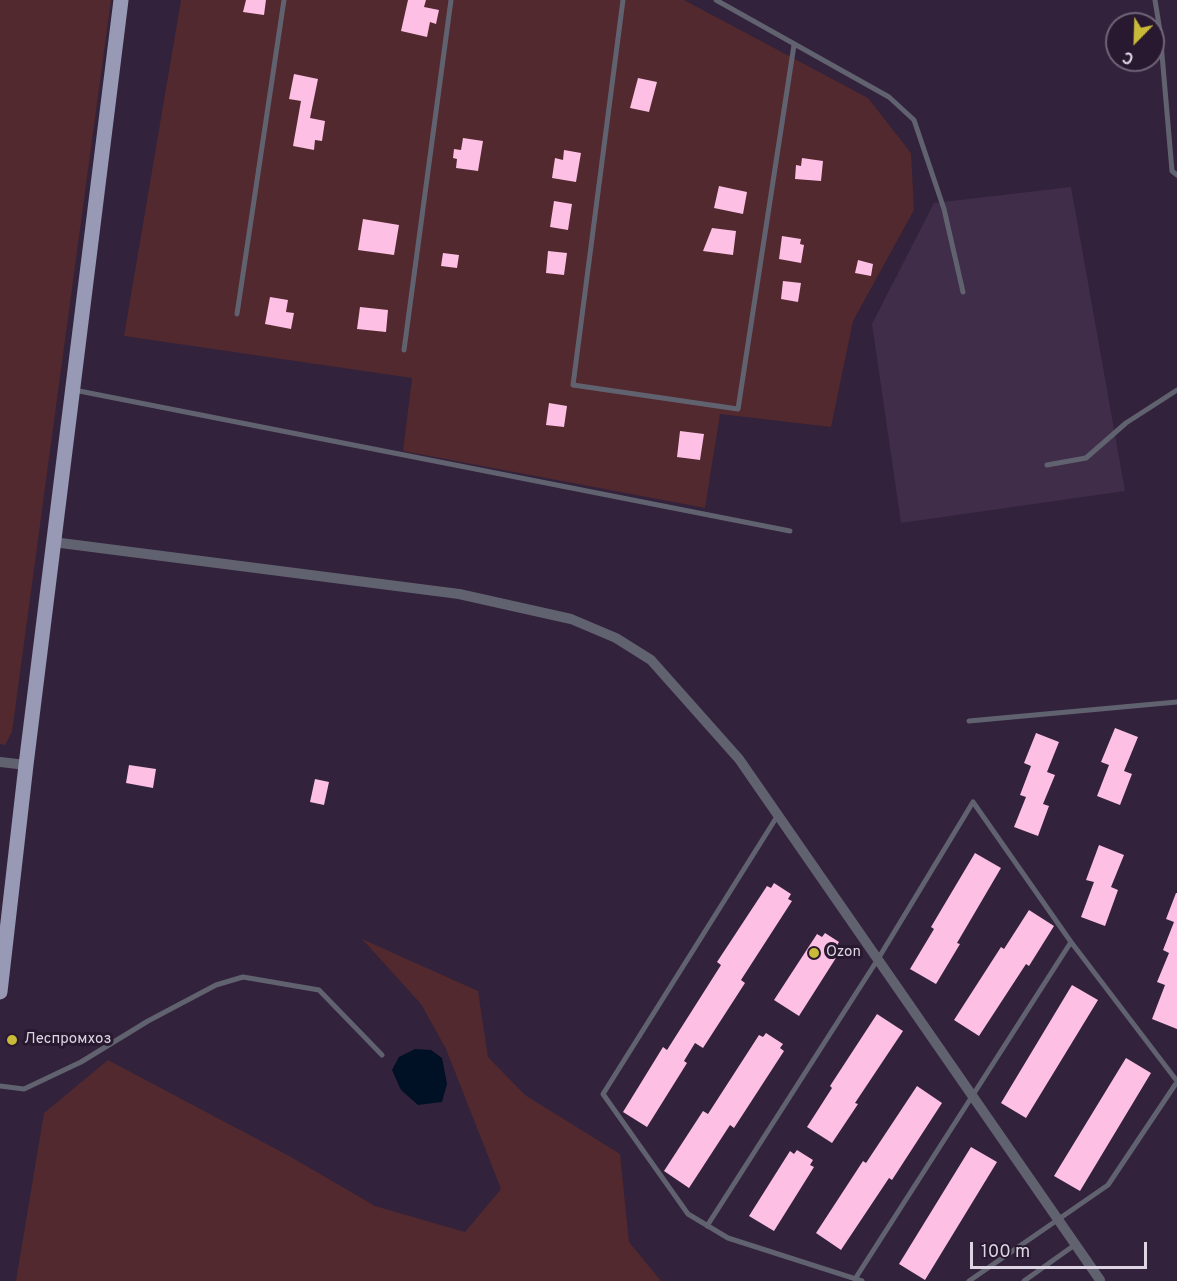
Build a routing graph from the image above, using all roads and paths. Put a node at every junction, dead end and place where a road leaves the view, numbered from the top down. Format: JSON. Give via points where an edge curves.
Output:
{"nodes":[{"id":1,"x":121,"y":0,"type":"edge"},
{"id":2,"x":284,"y":0,"type":"edge"},
{"id":3,"x":451,"y":0,"type":"edge"},
{"id":4,"x":623,"y":0,"type":"edge"},
{"id":5,"x":716,"y":0,"type":"edge"},
{"id":6,"x":1155,"y":0,"type":"edge"},
{"id":7,"x":794,"y":45,"type":"junction"},
{"id":8,"x":1177,"y":175,"type":"edge"},
{"id":9,"x":963,"y":291,"type":"dead end"},
{"id":10,"x":237,"y":314,"type":"dead end"},
{"id":11,"x":404,"y":350,"type":"dead end"},
{"id":12,"x":72,"y":390,"type":"junction"},
{"id":13,"x":1177,"y":390,"type":"edge"},
{"id":14,"x":1047,"y":465,"type":"dead end"},
{"id":15,"x":790,"y":531,"type":"dead end"},
{"id":16,"x":53,"y":542,"type":"junction"},
{"id":17,"x":1177,"y":702,"type":"edge"},
{"id":18,"x":969,"y":721,"type":"dead end"},
{"id":19,"x":0,"y":762,"type":"edge"},
{"id":20,"x":26,"y":765,"type":"junction"},
{"id":21,"x":778,"y":815,"type":"junction"},
{"id":22,"x":1071,"y":942,"type":"junction"},
{"id":23,"x":878,"y":959,"type":"junction"},
{"id":24,"x":0,"y":992,"type":"edge"},
{"id":25,"x":382,"y":1055,"type":"dead end"},
{"id":26,"x":1177,"y":1081,"type":"edge"},
{"id":27,"x":0,"y":1086,"type":"edge"},
{"id":28,"x":973,"y":1096,"type":"junction"},
{"id":29,"x":1059,"y":1220,"type":"junction"},
{"id":30,"x":707,"y":1226,"type":"junction"},
{"id":31,"x":1076,"y":1244,"type":"junction"},
{"id":32,"x":852,"y":1279,"type":"edge"},
{"id":33,"x":1099,"y":1280,"type":"edge"},
{"id":34,"x":862,"y":1281,"type":"edge"},
{"id":35,"x":969,"y":1281,"type":"edge"},
{"id":36,"x":1024,"y":1281,"type":"edge"}],
"edges":[{"from":1,"to":12,"type":"main road"},
{"from":2,"to":10,"type":"lane"},
{"from":3,"to":11,"type":"lane"},
{"from":4,"to":7,"type":"lane","via":[[573,385],[738,409]]},
{"from":5,"to":7,"type":"lane"},
{"from":6,"to":8,"type":"lane","via":[[1172,171]]},
{"from":7,"to":9,"type":"lane","via":[[889,97],[914,120],[944,209]]},
{"from":12,"to":15,"type":"lane"},
{"from":12,"to":16,"type":"main road"},
{"from":13,"to":14,"type":"lane","via":[[1126,423],[1086,459]]},
{"from":16,"to":20,"type":"main road"},
{"from":16,"to":21,"type":"street","via":[[459,594],[571,619],[616,638],[651,660],[739,759]]},
{"from":17,"to":18,"type":"lane"},
{"from":19,"to":20,"type":"street"},
{"from":20,"to":24,"type":"main road"},
{"from":21,"to":23,"type":"street"},
{"from":21,"to":30,"type":"lane","via":[[603,1094],[688,1214]]},
{"from":22,"to":23,"type":"lane","via":[[973,802]]},
{"from":22,"to":26,"type":"lane"},
{"from":22,"to":28,"type":"lane"},
{"from":23,"to":28,"type":"street"},
{"from":23,"to":30,"type":"lane"},
{"from":25,"to":27,"type":"lane","via":[[319,990],[243,977],[216,985],[81,1062],[24,1089]]},
{"from":26,"to":29,"type":"lane","via":[[1108,1185]]},
{"from":28,"to":29,"type":"street"},
{"from":28,"to":32,"type":"lane"},
{"from":29,"to":31,"type":"street"},
{"from":29,"to":35,"type":"lane"},
{"from":30,"to":32,"type":"lane","via":[[728,1238]]},
{"from":31,"to":33,"type":"street"},
{"from":31,"to":36,"type":"lane"},
{"from":32,"to":34,"type":"lane"}]}
